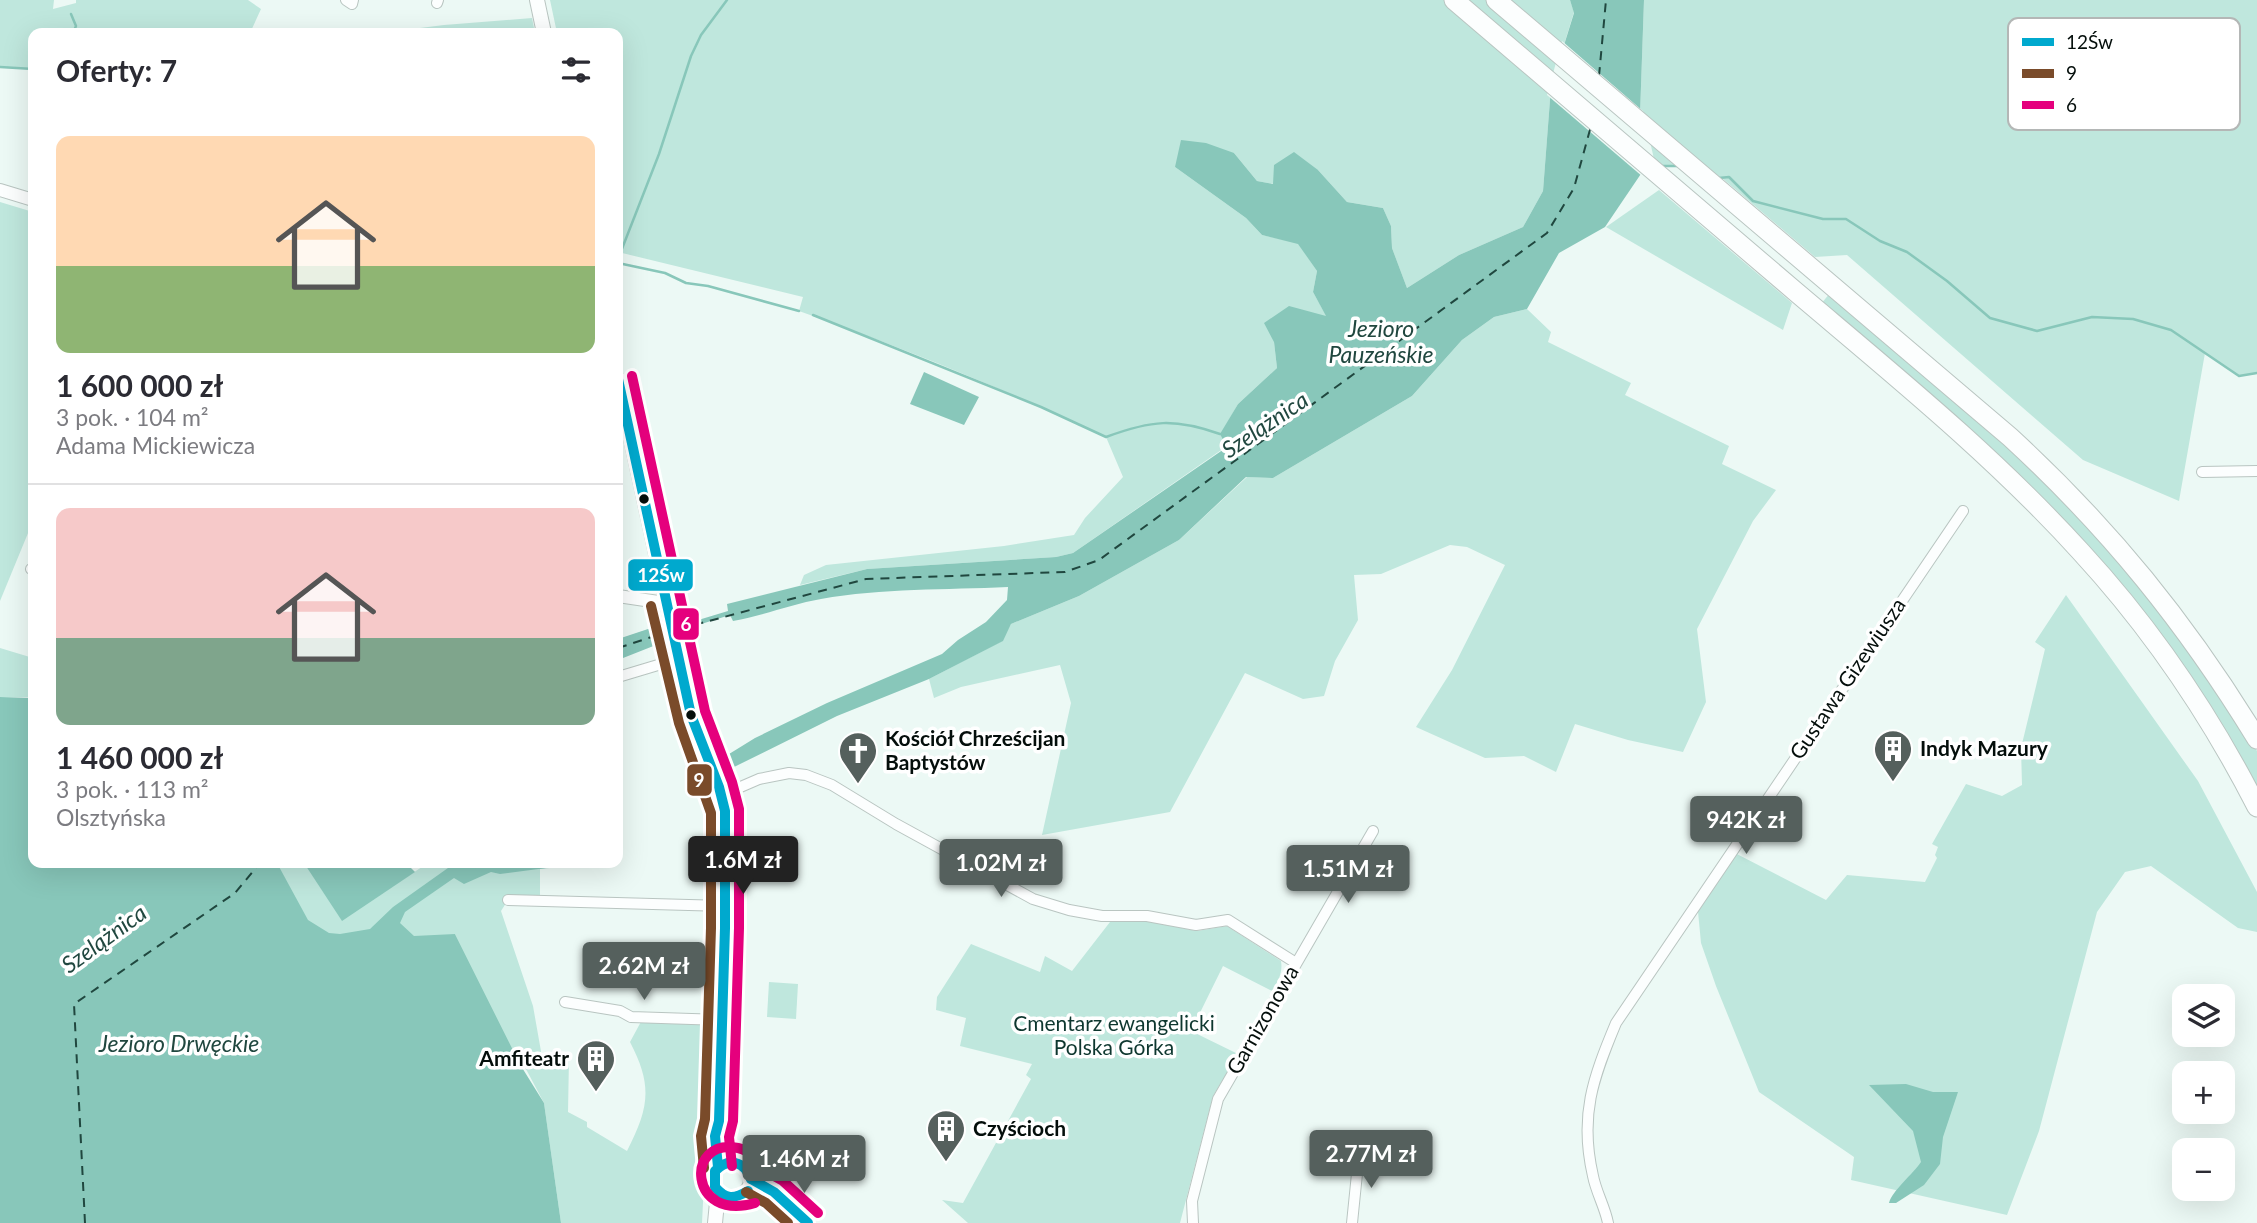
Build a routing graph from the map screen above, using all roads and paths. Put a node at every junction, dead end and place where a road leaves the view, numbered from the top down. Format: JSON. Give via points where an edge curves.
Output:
{"nodes":[{"id":1,"x":346,"y":0,"type":"edge"},
{"id":2,"x":353,"y":0,"type":"edge"},
{"id":3,"x":537,"y":0,"type":"edge"},
{"id":4,"x":1454,"y":0,"type":"edge"},
{"id":5,"x":1496,"y":0,"type":"edge"},
{"id":6,"x":543,"y":28,"type":"edge"},
{"id":7,"x":0,"y":190,"type":"edge"},
{"id":8,"x":28,"y":198,"type":"edge"},
{"id":9,"x":623,"y":402,"type":"edge"},
{"id":10,"x":2257,"y":471,"type":"edge"},
{"id":11,"x":2202,"y":472,"type":"dead end"},
{"id":12,"x":1963,"y":511,"type":"dead end"},
{"id":13,"x":623,"y":597,"type":"edge"},
{"id":14,"x":667,"y":609,"type":"junction"},
{"id":15,"x":677,"y":656,"type":"junction"},
{"id":16,"x":623,"y":675,"type":"edge"},
{"id":17,"x":2257,"y":739,"type":"edge"},
{"id":18,"x":722,"y":794,"type":"junction"},
{"id":19,"x":2257,"y":807,"type":"edge"},
{"id":20,"x":1373,"y":831,"type":"dead end"},
{"id":21,"x":508,"y":900,"type":"dead end"},
{"id":22,"x":725,"y":906,"type":"junction"},
{"id":23,"x":1296,"y":962,"type":"junction"},
{"id":24,"x":565,"y":1002,"type":"dead end"},
{"id":25,"x":722,"y":1020,"type":"junction"},
{"id":26,"x":1359,"y":1154,"type":"dead end"},
{"id":27,"x":724,"y":1164,"type":"junction"},
{"id":28,"x":749,"y":1185,"type":"junction"},
{"id":29,"x":724,"y":1195,"type":"junction"},
{"id":30,"x":716,"y":1223,"type":"edge"},
{"id":31,"x":808,"y":1223,"type":"edge"},
{"id":32,"x":1193,"y":1223,"type":"edge"},
{"id":33,"x":1352,"y":1223,"type":"edge"},
{"id":34,"x":1608,"y":1223,"type":"edge"}],
"edges":[{"from":1,"to":2,"type":"street","via":[[352,4]]},
{"from":3,"to":6,"type":"main road"},
{"from":4,"to":19,"type":"highway","via":[[1990,460],[2082,552],[2156,643],[2231,757]]},
{"from":5,"to":17,"type":"highway","via":[[2054,478],[2108,533],[2183,625]]},
{"from":7,"to":8,"type":"street"},
{"from":9,"to":14,"type":"main road"},
{"from":10,"to":11,"type":"street"},
{"from":12,"to":34,"type":"street","name":"Gustawa Gizewiusza","via":[[1616,1023],[1589,1096],[1587,1131],[1593,1178]]},
{"from":13,"to":14,"type":"street"},
{"from":14,"to":15,"type":"main road"},
{"from":15,"to":16,"type":"street"},
{"from":15,"to":18,"type":"main road","via":[[698,738]]},
{"from":18,"to":22,"type":"main road"},
{"from":18,"to":23,"type":"street","via":[[759,779],[806,775],[832,785],[1033,899],[1102,916],[1147,916],[1196,925],[1228,920]]},
{"from":20,"to":23,"type":"street","name":"Garnizonowa"},
{"from":21,"to":22,"type":"street"},
{"from":22,"to":25,"type":"main road"},
{"from":23,"to":32,"type":"street","name":"Garnizonowa","via":[[1218,1099],[1192,1201]]},
{"from":24,"to":25,"type":"street","via":[[631,1017]]},
{"from":25,"to":27,"type":"main road","via":[[715,1136]]},
{"from":26,"to":33,"type":"street"},
{"from":27,"to":28,"type":"main road","via":[[745,1165]]},
{"from":27,"to":29,"type":"main road","via":[[713,1182]]},
{"from":28,"to":29,"type":"main road","via":[[740,1197]]},
{"from":28,"to":31,"type":"street","via":[[777,1195]]},
{"from":29,"to":30,"type":"main road"}]}
